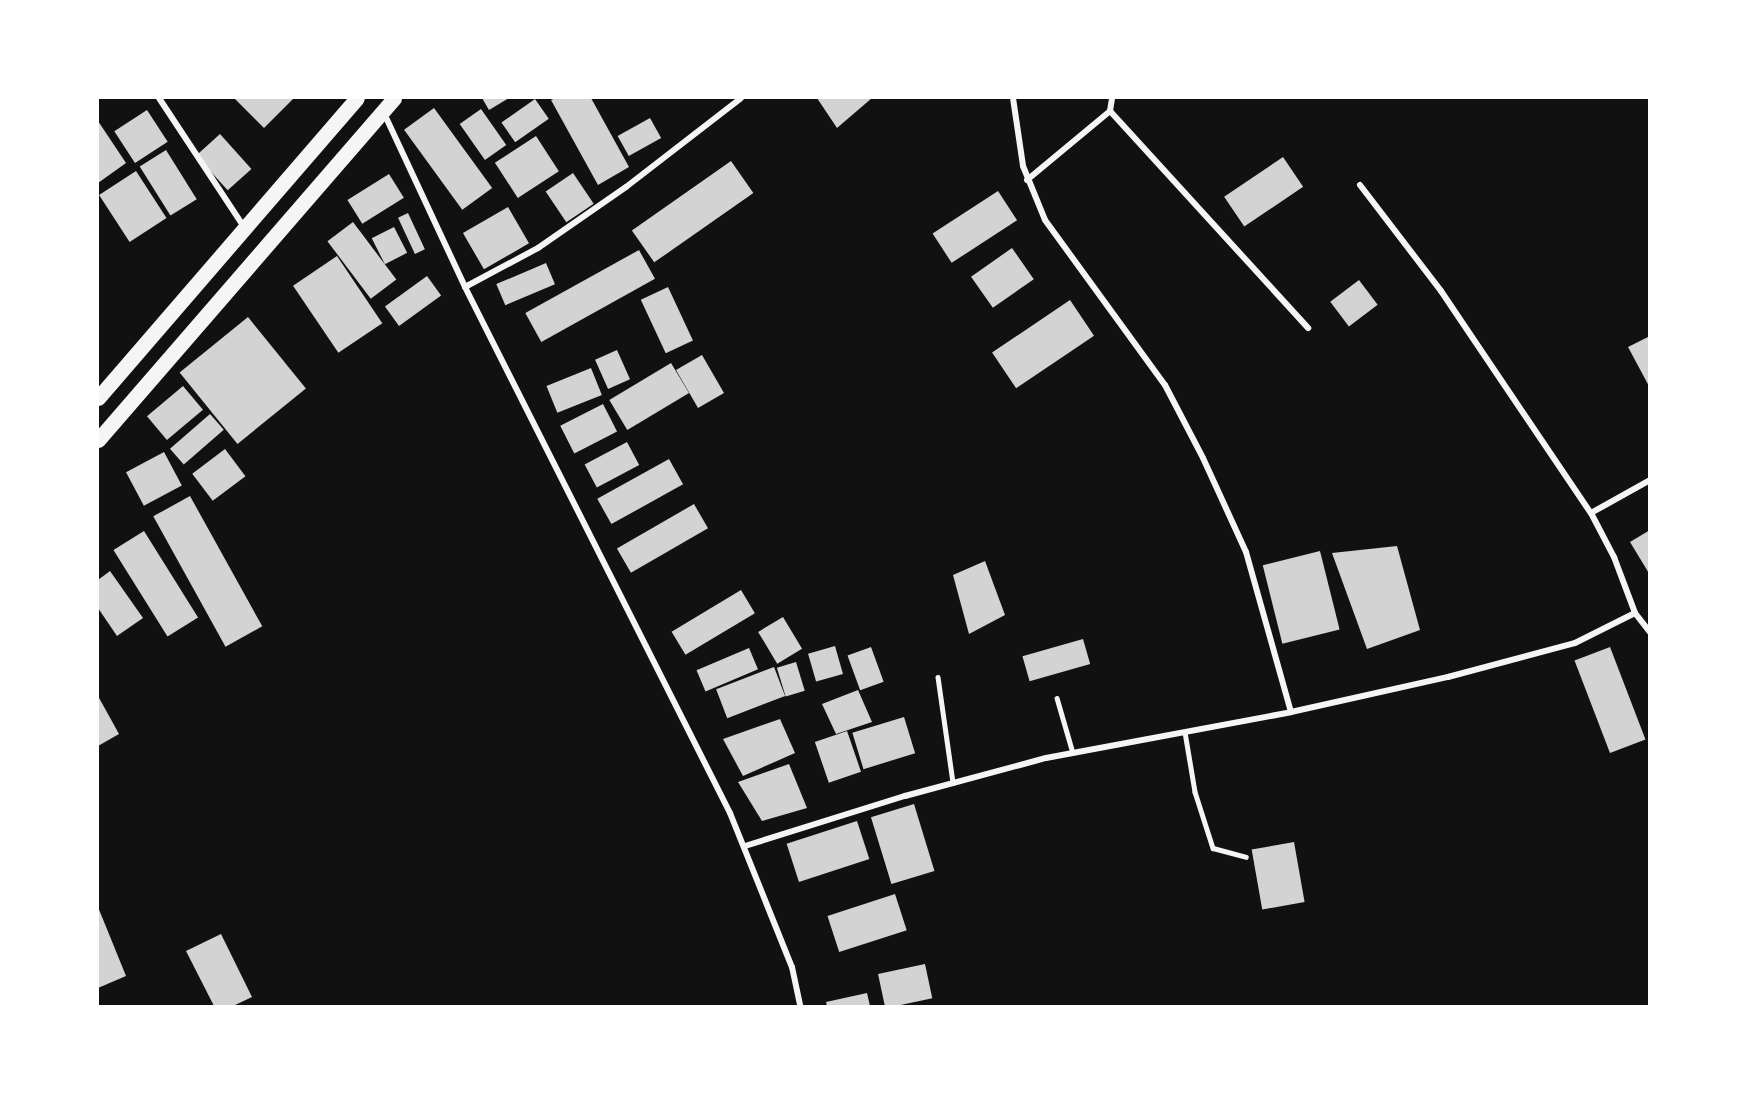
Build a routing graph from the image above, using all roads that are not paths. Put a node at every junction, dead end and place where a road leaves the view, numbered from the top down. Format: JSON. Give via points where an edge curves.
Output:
{"nodes":[{"id":1,"x":159,"y":98,"type":"edge"},
{"id":2,"x":357,"y":98,"type":"edge"},
{"id":3,"x":394,"y":98,"type":"edge"},
{"id":4,"x":741,"y":98,"type":"edge"},
{"id":5,"x":1013,"y":98,"type":"edge"},
{"id":6,"x":1112,"y":98,"type":"edge"},
{"id":7,"x":383,"y":111,"type":"junction"},
{"id":8,"x":1110,"y":111,"type":"junction"},
{"id":9,"x":1027,"y":180,"type":"junction"},
{"id":10,"x":1360,"y":185,"type":"dead end"},
{"id":11,"x":244,"y":227,"type":"junction"},
{"id":12,"x":465,"y":287,"type":"junction"},
{"id":13,"x":1308,"y":328,"type":"dead end"},
{"id":14,"x":98,"y":398,"type":"edge"},
{"id":15,"x":98,"y":440,"type":"edge"},
{"id":16,"x":1650,"y":480,"type":"edge"},
{"id":17,"x":1591,"y":513,"type":"junction"},
{"id":18,"x":1635,"y":613,"type":"junction"},
{"id":19,"x":1650,"y":632,"type":"edge"},
{"id":20,"x":938,"y":677,"type":"dead end"},
{"id":21,"x":1057,"y":698,"type":"dead end"},
{"id":22,"x":1291,"y":712,"type":"junction"},
{"id":23,"x":1185,"y":732,"type":"junction"},
{"id":24,"x":1073,"y":753,"type":"junction"},
{"id":25,"x":952,"y":783,"type":"junction"},
{"id":26,"x":745,"y":846,"type":"junction"},
{"id":27,"x":1246,"y":857,"type":"dead end"},
{"id":28,"x":800,"y":1006,"type":"edge"}],
"edges":[{"from":1,"to":11,"type":"street"},
{"from":2,"to":11,"type":"main road"},
{"from":3,"to":7,"type":"main road"},
{"from":4,"to":12,"type":"street","via":[[626,187],[538,248]]},
{"from":5,"to":9,"type":"street"},
{"from":6,"to":8,"type":"street"},
{"from":7,"to":12,"type":"street"},
{"from":7,"to":15,"type":"main road"},
{"from":8,"to":9,"type":"street"},
{"from":8,"to":13,"type":"street"},
{"from":9,"to":22,"type":"street","via":[[1046,220],[1165,385],[1203,458],[1246,552]]},
{"from":10,"to":17,"type":"street","via":[[1448,301]]},
{"from":11,"to":14,"type":"main road"},
{"from":12,"to":26,"type":"street"},
{"from":16,"to":17,"type":"street"},
{"from":17,"to":18,"type":"street","via":[[1614,557]]},
{"from":18,"to":19,"type":"street"},
{"from":18,"to":22,"type":"street","via":[[1575,643],[1448,677]]},
{"from":20,"to":25,"type":"lane"},
{"from":21,"to":24,"type":"lane"},
{"from":22,"to":23,"type":"street"},
{"from":23,"to":24,"type":"street"},
{"from":23,"to":27,"type":"lane","via":[[1195,792],[1213,848]]},
{"from":24,"to":25,"type":"street"},
{"from":25,"to":26,"type":"street"},
{"from":26,"to":28,"type":"street","via":[[792,967]]}]}
